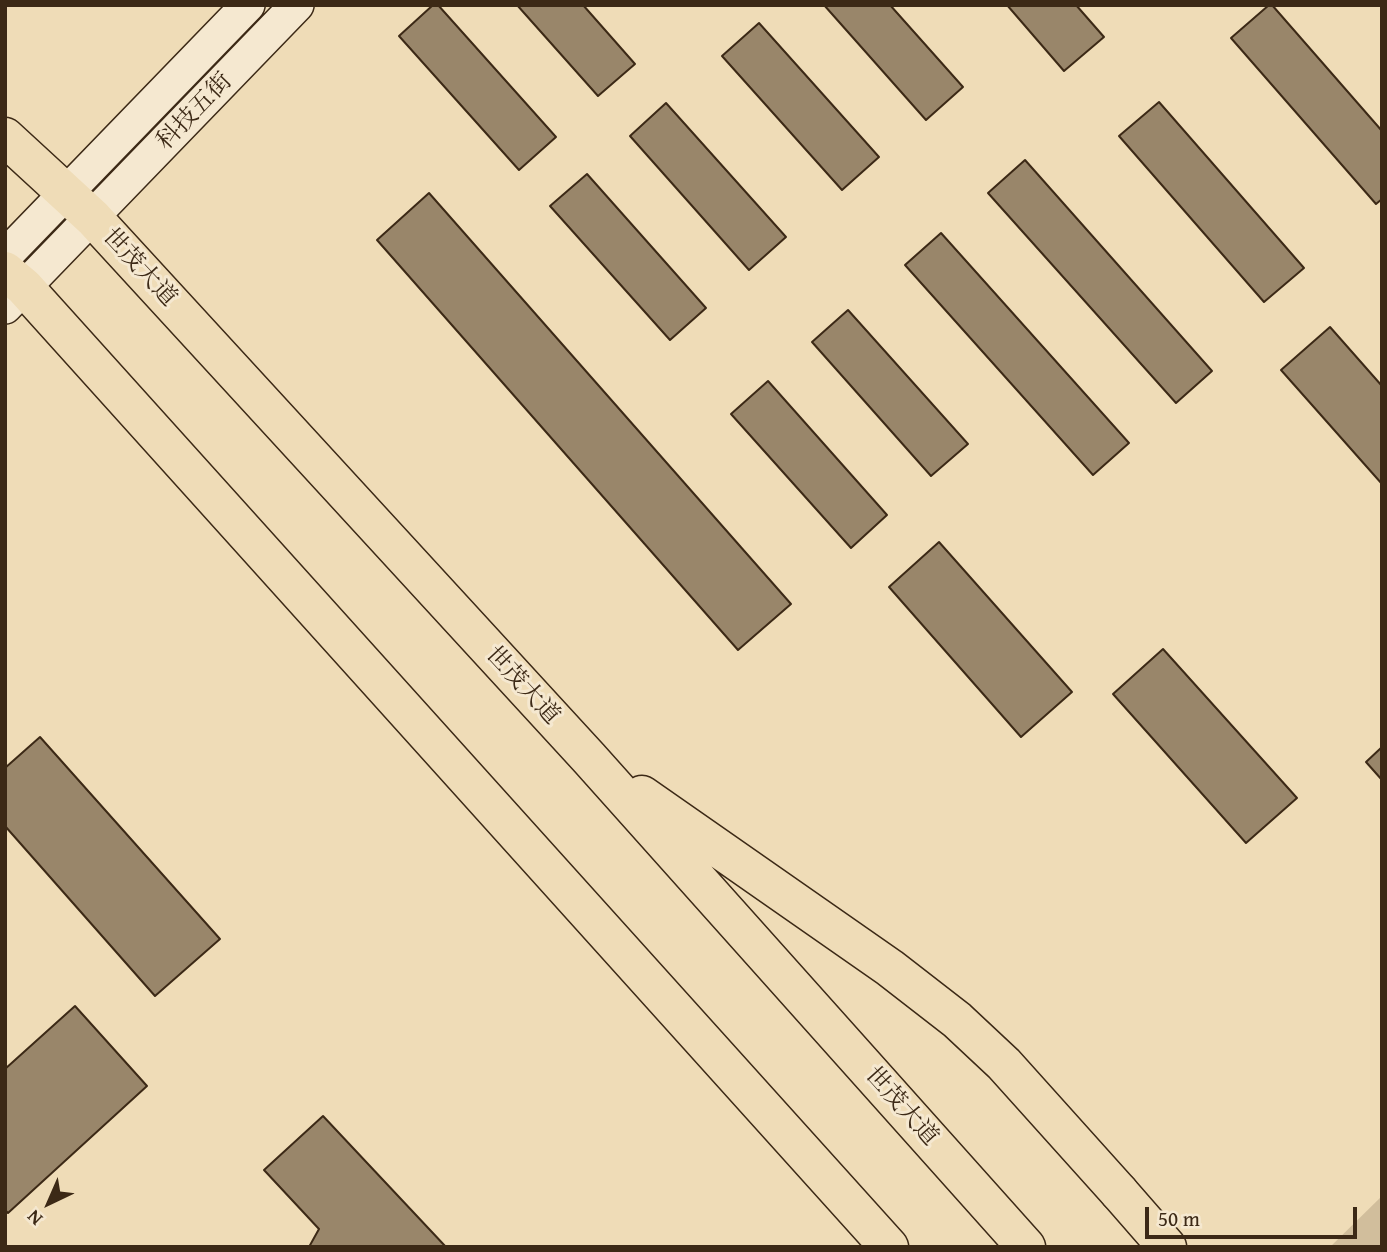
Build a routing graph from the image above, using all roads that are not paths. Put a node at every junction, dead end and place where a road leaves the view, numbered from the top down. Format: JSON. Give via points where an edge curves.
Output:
{"nodes":[{"id":1,"x":248,"y":5,"type":"edge"},
{"id":2,"x":296,"y":5,"type":"edge"},
{"id":3,"x":5,"y":137,"type":"edge"},
{"id":4,"x":80,"y":205,"type":"junction"},
{"id":5,"x":10,"y":280,"type":"edge"},
{"id":6,"x":589,"y":758,"type":"junction"},
{"id":7,"x":889,"y":1247,"type":"edge"},
{"id":8,"x":1026,"y":1247,"type":"edge"},
{"id":9,"x":1167,"y":1247,"type":"edge"}],
"edges":[{"from":1,"to":4,"type":"street","name":"科技五街"},
{"from":2,"to":4,"type":"street","name":"科技五街"},
{"from":3,"to":4,"type":"main road","name":"世茂大道"},
{"from":4,"to":5,"type":"street"},
{"from":4,"to":6,"type":"main road","name":"世茂大道"},
{"from":5,"to":7,"type":"main road"},
{"from":6,"to":8,"type":"main road","name":"世茂大道"},
{"from":6,"to":9,"type":"main road","via":[[890,968],[957,1020],[1013,1073]]}]}
